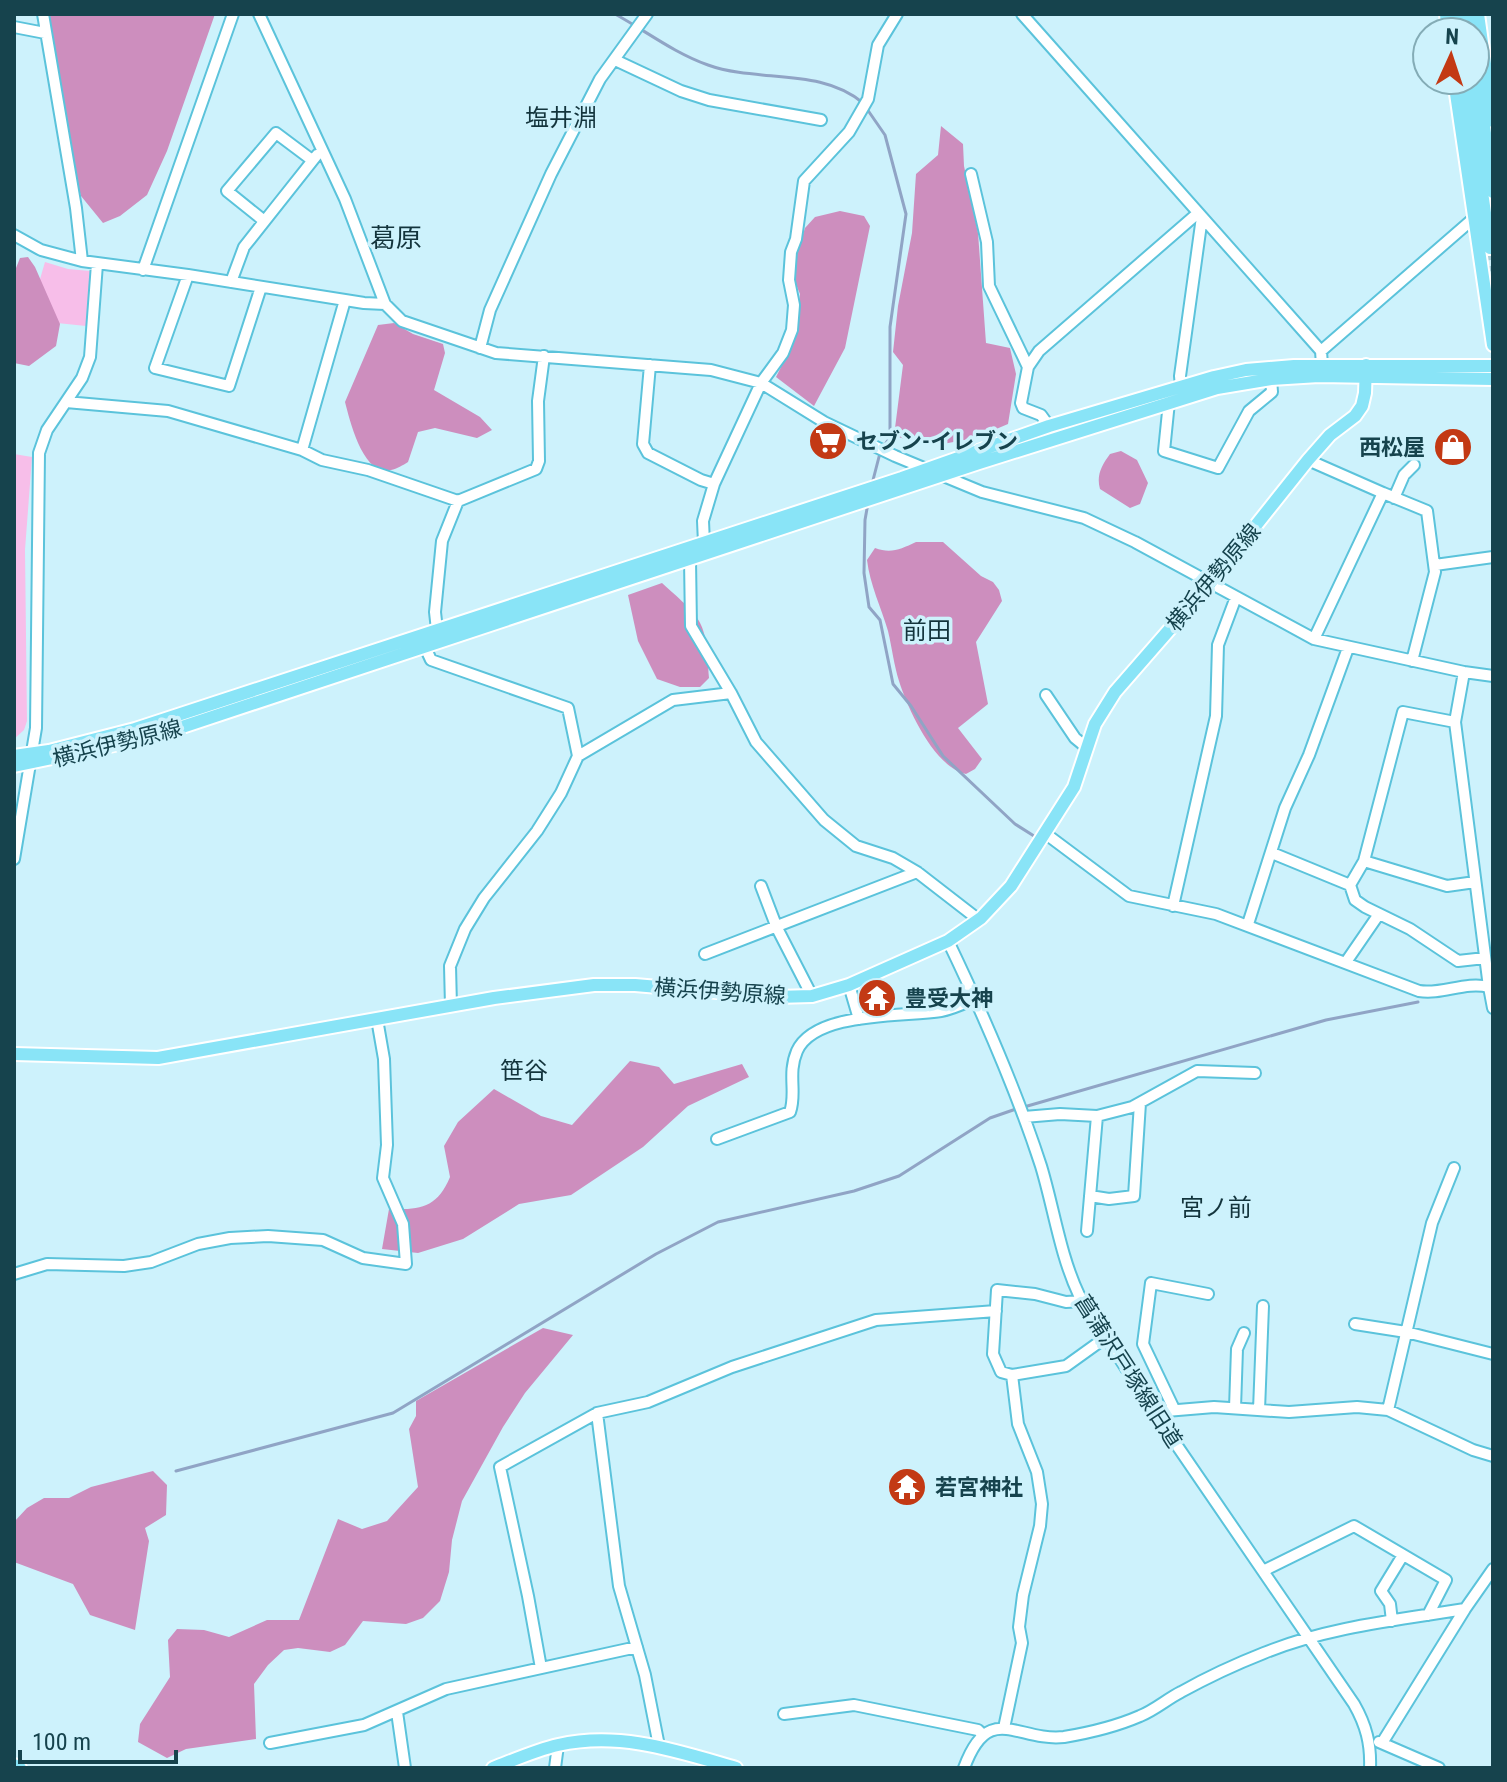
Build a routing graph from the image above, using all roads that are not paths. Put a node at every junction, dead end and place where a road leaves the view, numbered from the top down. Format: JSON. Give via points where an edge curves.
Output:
{"nodes":[{"id":1,"x":43,"y":14,"type":"edge"},
{"id":2,"x":233,"y":14,"type":"edge"},
{"id":3,"x":259,"y":14,"type":"edge"},
{"id":4,"x":647,"y":14,"type":"edge"},
{"id":5,"x":897,"y":14,"type":"edge"},
{"id":6,"x":1022,"y":14,"type":"edge"},
{"id":7,"x":1478,"y":14,"type":"edge"},
{"id":8,"x":14,"y":27,"type":"edge"},
{"id":9,"x":45,"y":33,"type":"junction"},
{"id":10,"x":615,"y":60,"type":"junction"},
{"id":11,"x":1456,"y":96,"type":"edge"},
{"id":12,"x":1468,"y":96,"type":"edge"},
{"id":13,"x":1480,"y":96,"type":"edge"},
{"id":14,"x":821,"y":120,"type":"dead end"},
{"id":15,"x":1493,"y":121,"type":"edge"},
{"id":16,"x":322,"y":149,"type":"junction"},
{"id":17,"x":312,"y":160,"type":"junction"},
{"id":18,"x":971,"y":174,"type":"dead end"},
{"id":19,"x":1493,"y":192,"type":"edge"},
{"id":20,"x":1200,"y":215,"type":"junction"},
{"id":21,"x":1474,"y":218,"type":"junction"},
{"id":22,"x":263,"y":220,"type":"junction"},
{"id":23,"x":14,"y":235,"type":"edge"},
{"id":24,"x":1490,"y":248,"type":"dead end"},
{"id":25,"x":82,"y":261,"type":"junction"},
{"id":26,"x":97,"y":264,"type":"junction"},
{"id":27,"x":143,"y":270,"type":"junction"},
{"id":28,"x":188,"y":275,"type":"junction"},
{"id":29,"x":231,"y":282,"type":"junction"},
{"id":30,"x":261,"y":287,"type":"junction"},
{"id":31,"x":345,"y":300,"type":"junction"},
{"id":32,"x":385,"y":304,"type":"junction"},
{"id":33,"x":1493,"y":345,"type":"edge"},
{"id":34,"x":480,"y":348,"type":"junction"},
{"id":35,"x":1321,"y":351,"type":"junction"},
{"id":36,"x":544,"y":356,"type":"junction"},
{"id":37,"x":650,"y":365,"type":"junction"},
{"id":38,"x":1322,"y":365,"type":"junction"},
{"id":39,"x":1493,"y":366,"type":"edge"},
{"id":40,"x":1028,"y":367,"type":"junction"},
{"id":41,"x":1366,"y":371,"type":"junction"},
{"id":42,"x":1271,"y":379,"type":"junction"},
{"id":43,"x":1493,"y":379,"type":"edge"},
{"id":44,"x":761,"y":383,"type":"junction"},
{"id":45,"x":1181,"y":387,"type":"junction"},
{"id":46,"x":66,"y":402,"type":"junction"},
{"id":47,"x":1169,"y":402,"type":"junction"},
{"id":48,"x":1049,"y":426,"type":"junction"},
{"id":49,"x":302,"y":450,"type":"junction"},
{"id":50,"x":1308,"y":460,"type":"junction"},
{"id":51,"x":1414,"y":465,"type":"dead end"},
{"id":52,"x":926,"y":469,"type":"junction"},
{"id":53,"x":943,"y":476,"type":"junction"},
{"id":54,"x":714,"y":484,"type":"junction"},
{"id":55,"x":1383,"y":493,"type":"junction"},
{"id":56,"x":1394,"y":498,"type":"junction"},
{"id":57,"x":458,"y":501,"type":"junction"},
{"id":58,"x":704,"y":543,"type":"junction"},
{"id":59,"x":1493,"y":557,"type":"edge"},
{"id":60,"x":690,"y":560,"type":"junction"},
{"id":61,"x":1435,"y":565,"type":"junction"},
{"id":62,"x":1210,"y":583,"type":"junction"},
{"id":63,"x":1236,"y":597,"type":"junction"},
{"id":64,"x":437,"y":630,"type":"junction"},
{"id":65,"x":1314,"y":639,"type":"junction"},
{"id":66,"x":425,"y":647,"type":"junction"},
{"id":67,"x":1348,"y":648,"type":"junction"},
{"id":68,"x":1412,"y":661,"type":"junction"},
{"id":69,"x":1464,"y":672,"type":"junction"},
{"id":70,"x":1493,"y":676,"type":"edge"},
{"id":71,"x":731,"y":693,"type":"junction"},
{"id":72,"x":1046,"y":695,"type":"dead end"},
{"id":73,"x":1455,"y":722,"type":"junction"},
{"id":74,"x":1086,"y":747,"type":"junction"},
{"id":75,"x":14,"y":756,"type":"edge"},
{"id":76,"x":578,"y":756,"type":"junction"},
{"id":77,"x":31,"y":759,"type":"junction"},
{"id":78,"x":14,"y":766,"type":"edge"},
{"id":79,"x":1046,"y":834,"type":"junction"},
{"id":80,"x":1272,"y":853,"type":"junction"},
{"id":81,"x":14,"y":859,"type":"edge"},
{"id":82,"x":1364,"y":861,"type":"junction"},
{"id":83,"x":917,"y":872,"type":"junction"},
{"id":84,"x":1475,"y":882,"type":"junction"},
{"id":85,"x":1350,"y":885,"type":"junction"},
{"id":86,"x":761,"y":886,"type":"dead end"},
{"id":87,"x":1173,"y":906,"type":"junction"},
{"id":88,"x":1379,"y":914,"type":"junction"},
{"id":89,"x":979,"y":920,"type":"junction"},
{"id":90,"x":1248,"y":924,"type":"junction"},
{"id":91,"x":777,"y":928,"type":"junction"},
{"id":92,"x":948,"y":941,"type":"junction"},
{"id":93,"x":705,"y":954,"type":"dead end"},
{"id":94,"x":1485,"y":958,"type":"junction"},
{"id":95,"x":1346,"y":962,"type":"junction"},
{"id":96,"x":849,"y":985,"type":"junction"},
{"id":97,"x":1489,"y":987,"type":"junction"},
{"id":98,"x":812,"y":996,"type":"junction"},
{"id":99,"x":976,"y":998,"type":"junction"},
{"id":100,"x":451,"y":1006,"type":"junction"},
{"id":101,"x":1493,"y":1008,"type":"edge"},
{"id":102,"x":377,"y":1019,"type":"junction"},
{"id":103,"x":859,"y":1019,"type":"junction"},
{"id":104,"x":14,"y":1054,"type":"edge"},
{"id":105,"x":1255,"y":1073,"type":"dead end"},
{"id":106,"x":1140,"y":1103,"type":"junction"},
{"id":107,"x":1022,"y":1111,"type":"junction"},
{"id":108,"x":1097,"y":1116,"type":"junction"},
{"id":109,"x":717,"y":1139,"type":"dead end"},
{"id":110,"x":1454,"y":1168,"type":"dead end"},
{"id":111,"x":1090,"y":1196,"type":"junction"},
{"id":112,"x":1087,"y":1231,"type":"dead end"},
{"id":113,"x":14,"y":1274,"type":"edge"},
{"id":114,"x":1208,"y":1294,"type":"dead end"},
{"id":115,"x":1083,"y":1301,"type":"junction"},
{"id":116,"x":1263,"y":1306,"type":"dead end"},
{"id":117,"x":996,"y":1311,"type":"junction"},
{"id":118,"x":1355,"y":1324,"type":"dead end"},
{"id":119,"x":1406,"y":1332,"type":"junction"},
{"id":120,"x":1244,"y":1333,"type":"dead end"},
{"id":121,"x":1105,"y":1338,"type":"junction"},
{"id":122,"x":1493,"y":1354,"type":"edge"},
{"id":123,"x":1012,"y":1375,"type":"junction"},
{"id":124,"x":1235,"y":1408,"type":"junction"},
{"id":125,"x":1174,"y":1409,"type":"junction"},
{"id":126,"x":1259,"y":1410,"type":"junction"},
{"id":127,"x":1388,"y":1410,"type":"junction"},
{"id":128,"x":1154,"y":1412,"type":"junction"},
{"id":129,"x":597,"y":1413,"type":"junction"},
{"id":130,"x":1493,"y":1456,"type":"edge"},
{"id":131,"x":1403,"y":1555,"type":"junction"},
{"id":132,"x":1493,"y":1569,"type":"edge"},
{"id":133,"x":1263,"y":1571,"type":"junction"},
{"id":134,"x":1465,"y":1609,"type":"junction"},
{"id":135,"x":1428,"y":1615,"type":"junction"},
{"id":136,"x":1392,"y":1621,"type":"junction"},
{"id":137,"x":1308,"y":1637,"type":"junction"},
{"id":138,"x":637,"y":1647,"type":"junction"},
{"id":139,"x":541,"y":1668,"type":"junction"},
{"id":140,"x":397,"y":1712,"type":"junction"},
{"id":141,"x":784,"y":1714,"type":"dead end"},
{"id":142,"x":1004,"y":1728,"type":"junction"},
{"id":143,"x":983,"y":1735,"type":"junction"},
{"id":144,"x":1369,"y":1741,"type":"junction"},
{"id":145,"x":270,"y":1743,"type":"dead end"},
{"id":146,"x":1382,"y":1743,"type":"junction"},
{"id":147,"x":558,"y":1745,"type":"junction"},
{"id":148,"x":659,"y":1746,"type":"junction"},
{"id":149,"x":14,"y":1765,"type":"edge"},
{"id":150,"x":20,"y":1768,"type":"edge"},
{"id":151,"x":405,"y":1768,"type":"edge"},
{"id":152,"x":493,"y":1768,"type":"edge"},
{"id":153,"x":555,"y":1768,"type":"edge"},
{"id":154,"x":736,"y":1768,"type":"edge"},
{"id":155,"x":964,"y":1768,"type":"edge"},
{"id":156,"x":1370,"y":1768,"type":"edge"},
{"id":157,"x":1439,"y":1768,"type":"edge"}],
"edges":[{"from":1,"to":9,"type":"street"},
{"from":2,"to":27,"type":"street"},
{"from":3,"to":16,"type":"street"},
{"from":4,"to":10,"type":"street"},
{"from":5,"to":44,"type":"street","via":[[878,45],[868,99],[849,132],[804,181],[791,252],[792,330]]},
{"from":6,"to":20,"type":"street"},
{"from":7,"to":15,"type":"main road"},
{"from":8,"to":9,"type":"street"},
{"from":9,"to":25,"type":"street"},
{"from":10,"to":14,"type":"street","via":[[709,100]]},
{"from":10,"to":34,"type":"street","via":[[551,174],[490,310]]},
{"from":11,"to":21,"type":"main road"},
{"from":12,"to":24,"type":"main road"},
{"from":13,"to":19,"type":"main road"},
{"from":16,"to":17,"type":"street"},
{"from":16,"to":32,"type":"street"},
{"from":17,"to":22,"type":"street"},
{"from":17,"to":22,"type":"street","via":[[276,133],[227,191]]},
{"from":18,"to":40,"type":"street","via":[[987,242],[989,286]]},
{"from":20,"to":35,"type":"street"},
{"from":20,"to":40,"type":"street","via":[[1039,351]]},
{"from":20,"to":45,"type":"street"},
{"from":21,"to":33,"type":"main road"},
{"from":21,"to":35,"type":"street"},
{"from":22,"to":29,"type":"street","via":[[244,247]]},
{"from":23,"to":25,"type":"street","via":[[41,250]]},
{"from":25,"to":26,"type":"street"},
{"from":26,"to":27,"type":"street"},
{"from":26,"to":46,"type":"street","via":[[90,357]]},
{"from":27,"to":28,"type":"street"},
{"from":28,"to":29,"type":"street"},
{"from":28,"to":30,"type":"street","via":[[155,368],[229,386]]},
{"from":29,"to":30,"type":"street"},
{"from":30,"to":31,"type":"street"},
{"from":31,"to":32,"type":"street"},
{"from":31,"to":49,"type":"street"},
{"from":32,"to":34,"type":"street","via":[[402,321]]},
{"from":34,"to":36,"type":"street"},
{"from":35,"to":38,"type":"street"},
{"from":36,"to":37,"type":"street"},
{"from":36,"to":57,"type":"street","via":[[536,469]]},
{"from":37,"to":44,"type":"street","via":[[737,374]]},
{"from":37,"to":54,"type":"street","via":[[643,444],[648,453]]},
{"from":38,"to":41,"type":"main road","name":"横浜伊勢原線"},
{"from":38,"to":45,"type":"main road","name":"横浜伊勢原線","via":[[1246,370]]},
{"from":39,"to":41,"type":"main road","name":"横浜伊勢原線"},
{"from":40,"to":48,"type":"street","via":[[1021,403]]},
{"from":41,"to":42,"type":"main road","name":"横浜伊勢原線"},
{"from":41,"to":43,"type":"main road","name":"横浜伊勢原線"},
{"from":41,"to":50,"type":"main road","name":"横浜伊勢原線","via":[[1362,406]]},
{"from":42,"to":47,"type":"main road","name":"横浜伊勢原線"},
{"from":42,"to":47,"type":"street","via":[[1272,392],[1249,411],[1218,468],[1164,451]]},
{"from":44,"to":52,"type":"street","via":[[824,422]]},
{"from":44,"to":54,"type":"street"},
{"from":45,"to":48,"type":"main road","name":"横浜伊勢原線"},
{"from":46,"to":49,"type":"street","via":[[168,411]]},
{"from":46,"to":77,"type":"street","via":[[39,453],[36,728]]},
{"from":47,"to":53,"type":"main road","name":"横浜伊勢原線"},
{"from":48,"to":52,"type":"main road","name":"横浜伊勢原線"},
{"from":49,"to":57,"type":"street"},
{"from":50,"to":55,"type":"street"},
{"from":50,"to":62,"type":"main road","name":"横浜伊勢原線"},
{"from":51,"to":56,"type":"street"},
{"from":52,"to":53,"type":"street"},
{"from":52,"to":58,"type":"main road","name":"横浜伊勢原線"},
{"from":53,"to":60,"type":"main road","name":"横浜伊勢原線"},
{"from":53,"to":62,"type":"street","via":[[982,492],[1084,518]]},
{"from":54,"to":58,"type":"street","via":[[703,521]]},
{"from":55,"to":56,"type":"street"},
{"from":55,"to":65,"type":"street"},
{"from":56,"to":61,"type":"street","via":[[1427,511]]},
{"from":57,"to":64,"type":"street","via":[[442,541]]},
{"from":58,"to":64,"type":"main road","name":"横浜伊勢原線"},
{"from":59,"to":61,"type":"street"},
{"from":60,"to":66,"type":"main road","name":"横浜伊勢原線"},
{"from":60,"to":71,"type":"street","via":[[691,626]]},
{"from":61,"to":68,"type":"street"},
{"from":62,"to":63,"type":"street"},
{"from":62,"to":74,"type":"main road","name":"横浜伊勢原線","via":[[1115,692]]},
{"from":63,"to":65,"type":"street"},
{"from":63,"to":87,"type":"street","via":[[1218,645],[1216,716]]},
{"from":64,"to":77,"type":"main road","name":"横浜伊勢原線"},
{"from":65,"to":67,"type":"street"},
{"from":66,"to":76,"type":"street","via":[[431,660],[568,708]]},
{"from":66,"to":77,"type":"main road","name":"横浜伊勢原線","via":[[152,737]]},
{"from":67,"to":68,"type":"street"},
{"from":67,"to":80,"type":"street"},
{"from":68,"to":69,"type":"street"},
{"from":69,"to":70,"type":"street"},
{"from":69,"to":73,"type":"street"},
{"from":71,"to":76,"type":"street","via":[[673,700]]},
{"from":71,"to":83,"type":"street","via":[[756,742],[824,820],[856,846]]},
{"from":72,"to":74,"type":"street"},
{"from":73,"to":82,"type":"street","via":[[1403,712]]},
{"from":73,"to":84,"type":"street"},
{"from":74,"to":79,"type":"main road","name":"横浜伊勢原線","via":[[1074,787]]},
{"from":75,"to":77,"type":"main road","name":"横浜伊勢原線"},
{"from":76,"to":100,"type":"street","via":[[537,831],[465,929],[450,966]]},
{"from":77,"to":78,"type":"main road","name":"横浜伊勢原線"},
{"from":77,"to":81,"type":"street"},
{"from":79,"to":87,"type":"street","via":[[1123,893]]},
{"from":79,"to":89,"type":"main road","name":"横浜伊勢原線","via":[[1011,886]]},
{"from":80,"to":85,"type":"street"},
{"from":80,"to":90,"type":"street"},
{"from":82,"to":84,"type":"street","via":[[1447,886]]},
{"from":82,"to":85,"type":"street"},
{"from":83,"to":89,"type":"street"},
{"from":83,"to":91,"type":"street"},
{"from":84,"to":94,"type":"street"},
{"from":85,"to":88,"type":"street","via":[[1355,900]]},
{"from":86,"to":91,"type":"street"},
{"from":87,"to":90,"type":"street"},
{"from":88,"to":94,"type":"street","via":[[1458,961]]},
{"from":88,"to":95,"type":"street"},
{"from":89,"to":92,"type":"main road","name":"横浜伊勢原線"},
{"from":90,"to":95,"type":"street"},
{"from":91,"to":93,"type":"street"},
{"from":91,"to":98,"type":"street"},
{"from":92,"to":96,"type":"main road","name":"横浜伊勢原線"},
{"from":92,"to":99,"type":"street","name":"菖蒲沢戸塚線旧道"},
{"from":94,"to":97,"type":"street"},
{"from":95,"to":97,"type":"street","via":[[1428,992]]},
{"from":96,"to":98,"type":"main road","name":"横浜伊勢原線"},
{"from":96,"to":103,"type":"street"},
{"from":97,"to":101,"type":"street"},
{"from":98,"to":100,"type":"main road","name":"横浜伊勢原線","via":[[594,985]]},
{"from":99,"to":103,"type":"street","via":[[945,1011]]},
{"from":99,"to":107,"type":"street","name":"菖蒲沢戸塚線旧道"},
{"from":100,"to":102,"type":"main road","name":"横浜伊勢原線"},
{"from":102,"to":104,"type":"main road","name":"横浜伊勢原線","via":[[158,1058]]},
{"from":102,"to":113,"type":"street","via":[[387,1145],[383,1178],[403,1224],[406,1264],[363,1258],[323,1240],[268,1236],[198,1244],[151,1262],[47,1264]]},
{"from":103,"to":109,"type":"street","via":[[820,1031],[798,1048],[790,1073],[790,1112]]},
{"from":105,"to":106,"type":"street","via":[[1197,1071]]},
{"from":106,"to":108,"type":"street"},
{"from":106,"to":111,"type":"street","via":[[1134,1196]]},
{"from":107,"to":108,"type":"street"},
{"from":107,"to":115,"type":"street","name":"菖蒲沢戸塚線旧道","via":[[1071,1278]]},
{"from":108,"to":111,"type":"street"},
{"from":110,"to":119,"type":"street","via":[[1432,1223]]},
{"from":111,"to":112,"type":"street"},
{"from":114,"to":125,"type":"street","via":[[1151,1283],[1143,1344]]},
{"from":115,"to":117,"type":"street","via":[[997,1290]]},
{"from":115,"to":121,"type":"street","name":"菖蒲沢戸塚線旧道"},
{"from":116,"to":126,"type":"street"},
{"from":117,"to":123,"type":"street","via":[[993,1354],[1001,1372]]},
{"from":117,"to":129,"type":"street","via":[[876,1320],[732,1367],[648,1402]]},
{"from":118,"to":119,"type":"street"},
{"from":119,"to":122,"type":"street"},
{"from":119,"to":127,"type":"street"},
{"from":120,"to":124,"type":"street","via":[[1237,1349]]},
{"from":121,"to":123,"type":"street","via":[[1066,1366]]},
{"from":121,"to":128,"type":"street","name":"菖蒲沢戸塚線旧道"},
{"from":123,"to":142,"type":"street","via":[[1018,1424],[1037,1472],[1042,1504]]},
{"from":124,"to":125,"type":"street"},
{"from":124,"to":126,"type":"street"},
{"from":125,"to":128,"type":"street"},
{"from":126,"to":127,"type":"street"},
{"from":127,"to":130,"type":"street"},
{"from":128,"to":133,"type":"street","name":"菖蒲沢戸塚線旧道"},
{"from":129,"to":138,"type":"street","via":[[619,1586]]},
{"from":129,"to":139,"type":"street","via":[[500,1467]]},
{"from":131,"to":133,"type":"street","via":[[1354,1526]]},
{"from":131,"to":135,"type":"street","via":[[1446,1580]]},
{"from":131,"to":136,"type":"street","via":[[1381,1591]]},
{"from":132,"to":134,"type":"street"},
{"from":133,"to":137,"type":"street","name":"菖蒲沢戸塚線旧道"},
{"from":134,"to":135,"type":"street"},
{"from":134,"to":146,"type":"street"},
{"from":135,"to":136,"type":"street"},
{"from":136,"to":137,"type":"street"},
{"from":137,"to":142,"type":"street","via":[[1196,1684],[1137,1718],[1060,1737]]},
{"from":137,"to":144,"type":"street","name":"菖蒲沢戸塚線旧道","via":[[1364,1721]]},
{"from":138,"to":139,"type":"street"},
{"from":138,"to":148,"type":"street"},
{"from":139,"to":140,"type":"street","via":[[446,1689]]},
{"from":140,"to":145,"type":"street","via":[[364,1725]]},
{"from":140,"to":151,"type":"street"},
{"from":141,"to":143,"type":"street","via":[[854,1705]]},
{"from":142,"to":143,"type":"street"},
{"from":143,"to":155,"type":"street"},
{"from":144,"to":146,"type":"street"},
{"from":144,"to":156,"type":"street","name":"菖蒲沢戸塚線旧道"},
{"from":146,"to":157,"type":"street"},
{"from":147,"to":148,"type":"main road","via":[[612,1739]]},
{"from":147,"to":152,"type":"main road"},
{"from":147,"to":153,"type":"street"},
{"from":148,"to":154,"type":"main road"},
{"from":149,"to":150,"type":"main road"}]}
